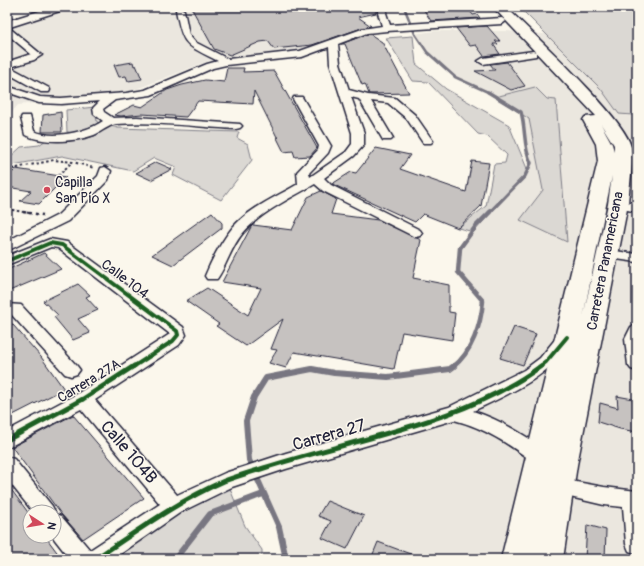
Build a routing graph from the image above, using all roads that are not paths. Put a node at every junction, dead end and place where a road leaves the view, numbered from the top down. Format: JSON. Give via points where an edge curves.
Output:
{"nodes":[{"id":1,"x":39,"y":7,"type":"edge"},
{"id":2,"x":62,"y":7,"type":"edge"},
{"id":3,"x":384,"y":7,"type":"edge"},
{"id":4,"x":488,"y":7,"type":"edge"},
{"id":5,"x":51,"y":10,"type":"junction"},
{"id":6,"x":180,"y":10,"type":"dead end"},
{"id":7,"x":500,"y":14,"type":"edge"},
{"id":8,"x":7,"y":25,"type":"edge"},
{"id":9,"x":387,"y":28,"type":"junction"},
{"id":10,"x":7,"y":29,"type":"edge"},
{"id":11,"x":333,"y":43,"type":"junction"},
{"id":12,"x":533,"y":54,"type":"junction"},
{"id":13,"x":483,"y":61,"type":"dead end"},
{"id":14,"x":226,"y":62,"type":"junction"},
{"id":15,"x":7,"y":65,"type":"edge"},
{"id":16,"x":7,"y":69,"type":"edge"},
{"id":17,"x":7,"y":89,"type":"edge"},
{"id":18,"x":45,"y":90,"type":"dead end"},
{"id":19,"x":345,"y":92,"type":"junction"},
{"id":20,"x":112,"y":97,"type":"junction"},
{"id":21,"x":363,"y":97,"type":"junction"},
{"id":22,"x":298,"y":99,"type":"dead end"},
{"id":23,"x":26,"y":118,"type":"dead end"},
{"id":24,"x":111,"y":121,"type":"junction"},
{"id":25,"x":236,"y":126,"type":"dead end"},
{"id":26,"x":387,"y":138,"type":"dead end"},
{"id":27,"x":427,"y":141,"type":"dead end"},
{"id":28,"x":105,"y":171,"type":"road end"},
{"id":29,"x":316,"y":178,"type":"junction"},
{"id":30,"x":304,"y":184,"type":"junction"},
{"id":31,"x":627,"y":206,"type":"edge"},
{"id":32,"x":415,"y":233,"type":"dead end"},
{"id":33,"x":7,"y":247,"type":"edge"},
{"id":34,"x":607,"y":254,"type":"junction"},
{"id":35,"x":637,"y":258,"type":"edge"},
{"id":36,"x":7,"y":261,"type":"edge"},
{"id":37,"x":212,"y":276,"type":"dead end"},
{"id":38,"x":7,"y":309,"type":"edge"},
{"id":39,"x":637,"y":331,"type":"edge"},
{"id":40,"x":178,"y":335,"type":"joint"},
{"id":41,"x":567,"y":337,"type":"junction"},
{"id":42,"x":637,"y":365,"type":"edge"},
{"id":43,"x":71,"y":370,"type":"dead end"},
{"id":44,"x":83,"y":399,"type":"junction"},
{"id":45,"x":454,"y":413,"type":"junction"},
{"id":46,"x":7,"y":440,"type":"edge"},
{"id":47,"x":541,"y":457,"type":"junction"},
{"id":48,"x":7,"y":465,"type":"edge"},
{"id":49,"x":560,"y":487,"type":"junction"},
{"id":50,"x":635,"y":499,"type":"edge"},
{"id":51,"x":39,"y":504,"type":"edge"},
{"id":52,"x":174,"y":506,"type":"junction"},
{"id":53,"x":62,"y":533,"type":"edge"},
{"id":54,"x":637,"y":544,"type":"edge"},
{"id":55,"x":83,"y":559,"type":"edge"},
{"id":56,"x":95,"y":559,"type":"edge"},
{"id":57,"x":517,"y":559,"type":"edge"},
{"id":58,"x":547,"y":559,"type":"edge"}],
"edges":[{"from":1,"to":5,"type":"street"},
{"from":2,"to":5,"type":"main road"},
{"from":3,"to":9,"type":"street","via":[[382,13]]},
{"from":4,"to":7,"type":"highway","name":"Carretera Panamericana"},
{"from":5,"to":8,"type":"main road"},
{"from":6,"to":14,"type":"street","via":[[185,35],[192,44]]},
{"from":7,"to":9,"type":"street","via":[[423,26]]},
{"from":7,"to":12,"type":"highway","name":"Carretera Panamericana"},
{"from":7,"to":31,"type":"highway","name":"Carretera Panamericana","via":[[599,110],[614,130],[622,145]]},
{"from":9,"to":11,"type":"street","via":[[365,31]]},
{"from":10,"to":15,"type":"street","via":[[37,55]]},
{"from":11,"to":14,"type":"street","via":[[288,56]]},
{"from":11,"to":19,"type":"street","via":[[335,63]]},
{"from":12,"to":13,"type":"street"},
{"from":12,"to":41,"type":"highway","name":"Carretera Panamericana","via":[[588,115],[604,144],[607,161]]},
{"from":14,"to":20,"type":"street","via":[[210,66],[147,93]]},
{"from":16,"to":18,"type":"street"},
{"from":17,"to":20,"type":"street","via":[[39,100]]},
{"from":19,"to":21,"type":"street"},
{"from":19,"to":29,"type":"street","via":[[358,133],[358,145],[350,154]]},
{"from":20,"to":24,"type":"street","via":[[98,108],[98,114]]},
{"from":21,"to":26,"type":"street"},
{"from":21,"to":27,"type":"street","via":[[390,100],[411,117]]},
{"from":22,"to":30,"type":"street","via":[[325,146],[324,151],[303,172]]},
{"from":23,"to":24,"type":"street","via":[[29,133],[33,136],[88,133],[100,129]]},
{"from":24,"to":25,"type":"street","via":[[137,120]]},
{"from":28,"to":33,"type":"street","via":[[104,177],[63,218]]},
{"from":29,"to":30,"type":"street"},
{"from":29,"to":32,"type":"street","via":[[327,188]]},
{"from":30,"to":37,"type":"street","via":[[258,212],[238,230],[221,256]]},
{"from":31,"to":34,"type":"highway","name":"Carretera Panamericana"},
{"from":34,"to":35,"type":"street"},
{"from":34,"to":49,"type":"highway","name":"Carretera Panamericana"},
{"from":36,"to":40,"type":"street","name":"Calle 104","via":[[50,243],[62,245],[177,331]]},
{"from":38,"to":43,"type":"street","via":[[15,309]]},
{"from":39,"to":42,"type":"street","via":[[633,339]]},
{"from":40,"to":44,"type":"street","name":"Carrera 27A","via":[[173,342]]},
{"from":41,"to":45,"type":"street","name":"Carrera 27","via":[[546,362],[530,374]]},
{"from":41,"to":47,"type":"highway","name":"Carretera Panamericana"},
{"from":44,"to":46,"type":"street","name":"Carrera 27A"},
{"from":44,"to":52,"type":"street","name":"Calle 104B"},
{"from":45,"to":47,"type":"street","name":"Carrera 27","via":[[477,418],[500,428]]},
{"from":45,"to":52,"type":"street","name":"Carrera 27","via":[[225,481]]},
{"from":47,"to":57,"type":"highway","name":"Carretera Panamericana"},
{"from":48,"to":51,"type":"street"},
{"from":49,"to":50,"type":"street"},
{"from":49,"to":58,"type":"highway","name":"Carretera Panamericana"},
{"from":50,"to":54,"type":"street"},
{"from":52,"to":56,"type":"street","name":"Carrera 27"},
{"from":53,"to":55,"type":"street"}]}
